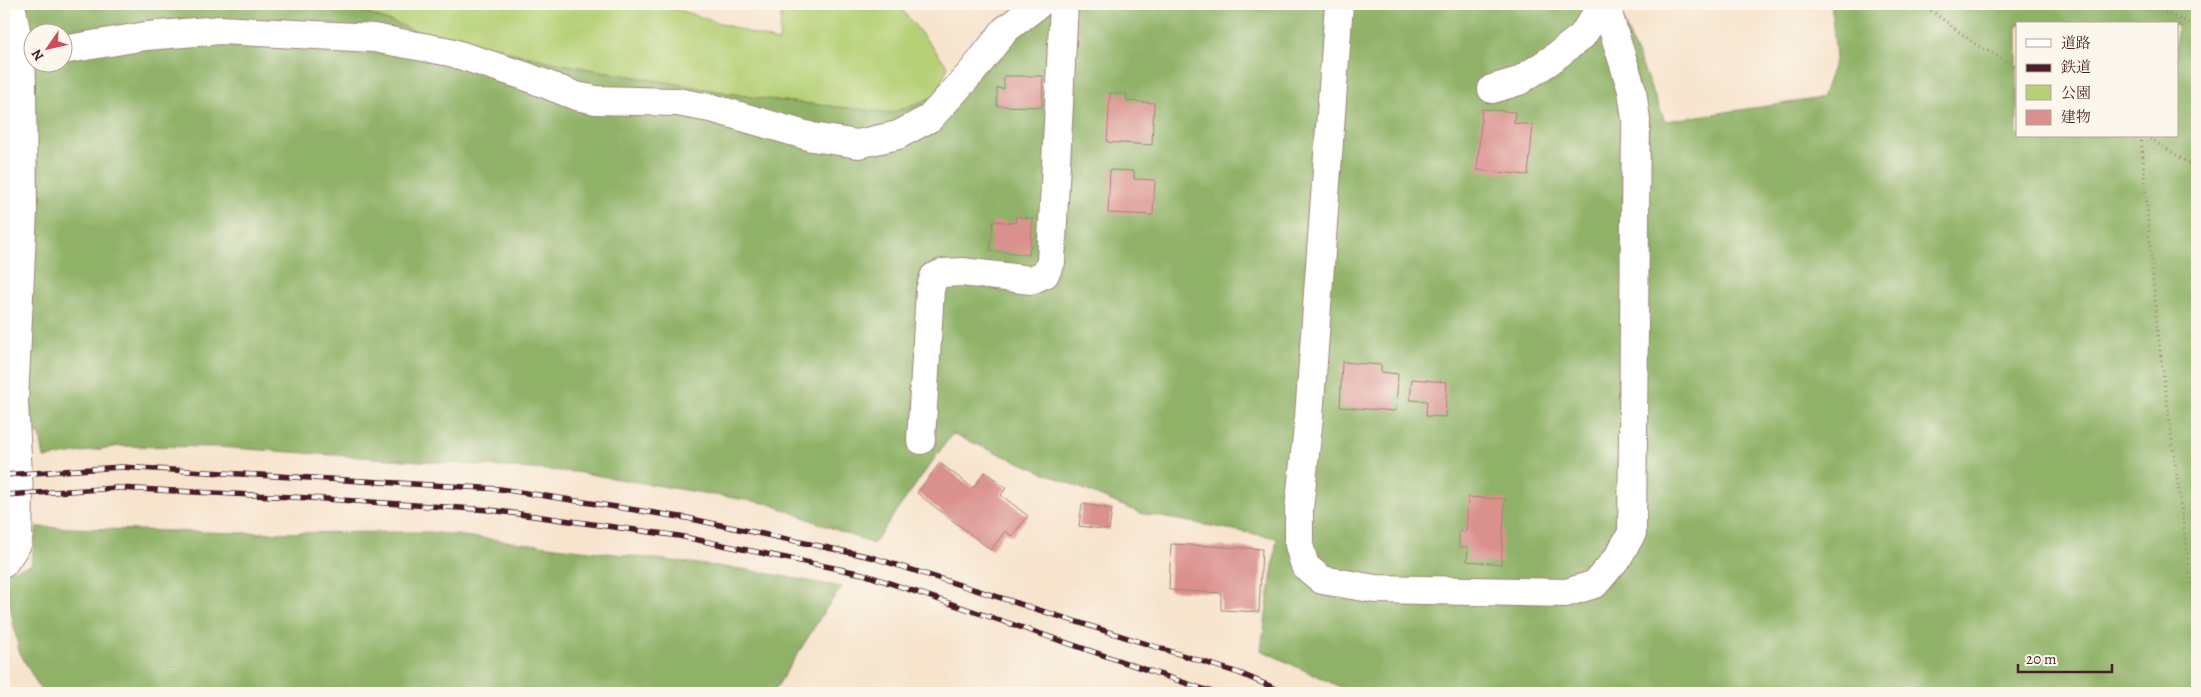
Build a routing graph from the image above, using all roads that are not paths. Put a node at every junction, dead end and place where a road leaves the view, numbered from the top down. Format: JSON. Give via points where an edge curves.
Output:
{"nodes":[{"id":1,"x":11,"y":4,"type":"edge"},
{"id":2,"x":1039,"y":4,"type":"edge"},
{"id":3,"x":1064,"y":4,"type":"edge"},
{"id":4,"x":1339,"y":4,"type":"edge"},
{"id":5,"x":1604,"y":4,"type":"edge"},
{"id":6,"x":22,"y":40,"type":"edge"},
{"id":7,"x":72,"y":48,"type":"edge"},
{"id":8,"x":27,"y":72,"type":"edge"},
{"id":9,"x":1492,"y":89,"type":"dead end"},
{"id":10,"x":921,"y":440,"type":"dead end"},
{"id":11,"x":4,"y":563,"type":"edge"}],
"edges":[{"from":1,"to":6,"type":"street"},
{"from":2,"to":7,"type":"street","via":[[1005,30],[930,118],[898,135],[858,144],[812,136],[677,102],[596,100],[576,96],[450,52],[374,38],[220,30],[146,36]]},
{"from":3,"to":10,"type":"street","via":[[1051,262],[1045,274],[1031,280],[962,272],[934,277],[930,290]]},
{"from":4,"to":5,"type":"street","via":[[1309,417],[1299,509],[1299,545],[1305,566],[1322,580],[1376,589],[1566,593],[1595,584],[1618,558],[1632,533],[1636,120],[1632,90]]},
{"from":5,"to":9,"type":"street","via":[[1582,36],[1551,60],[1519,81]]},
{"from":8,"to":11,"type":"street","via":[[14,402],[19,474],[18,542]]}]}
